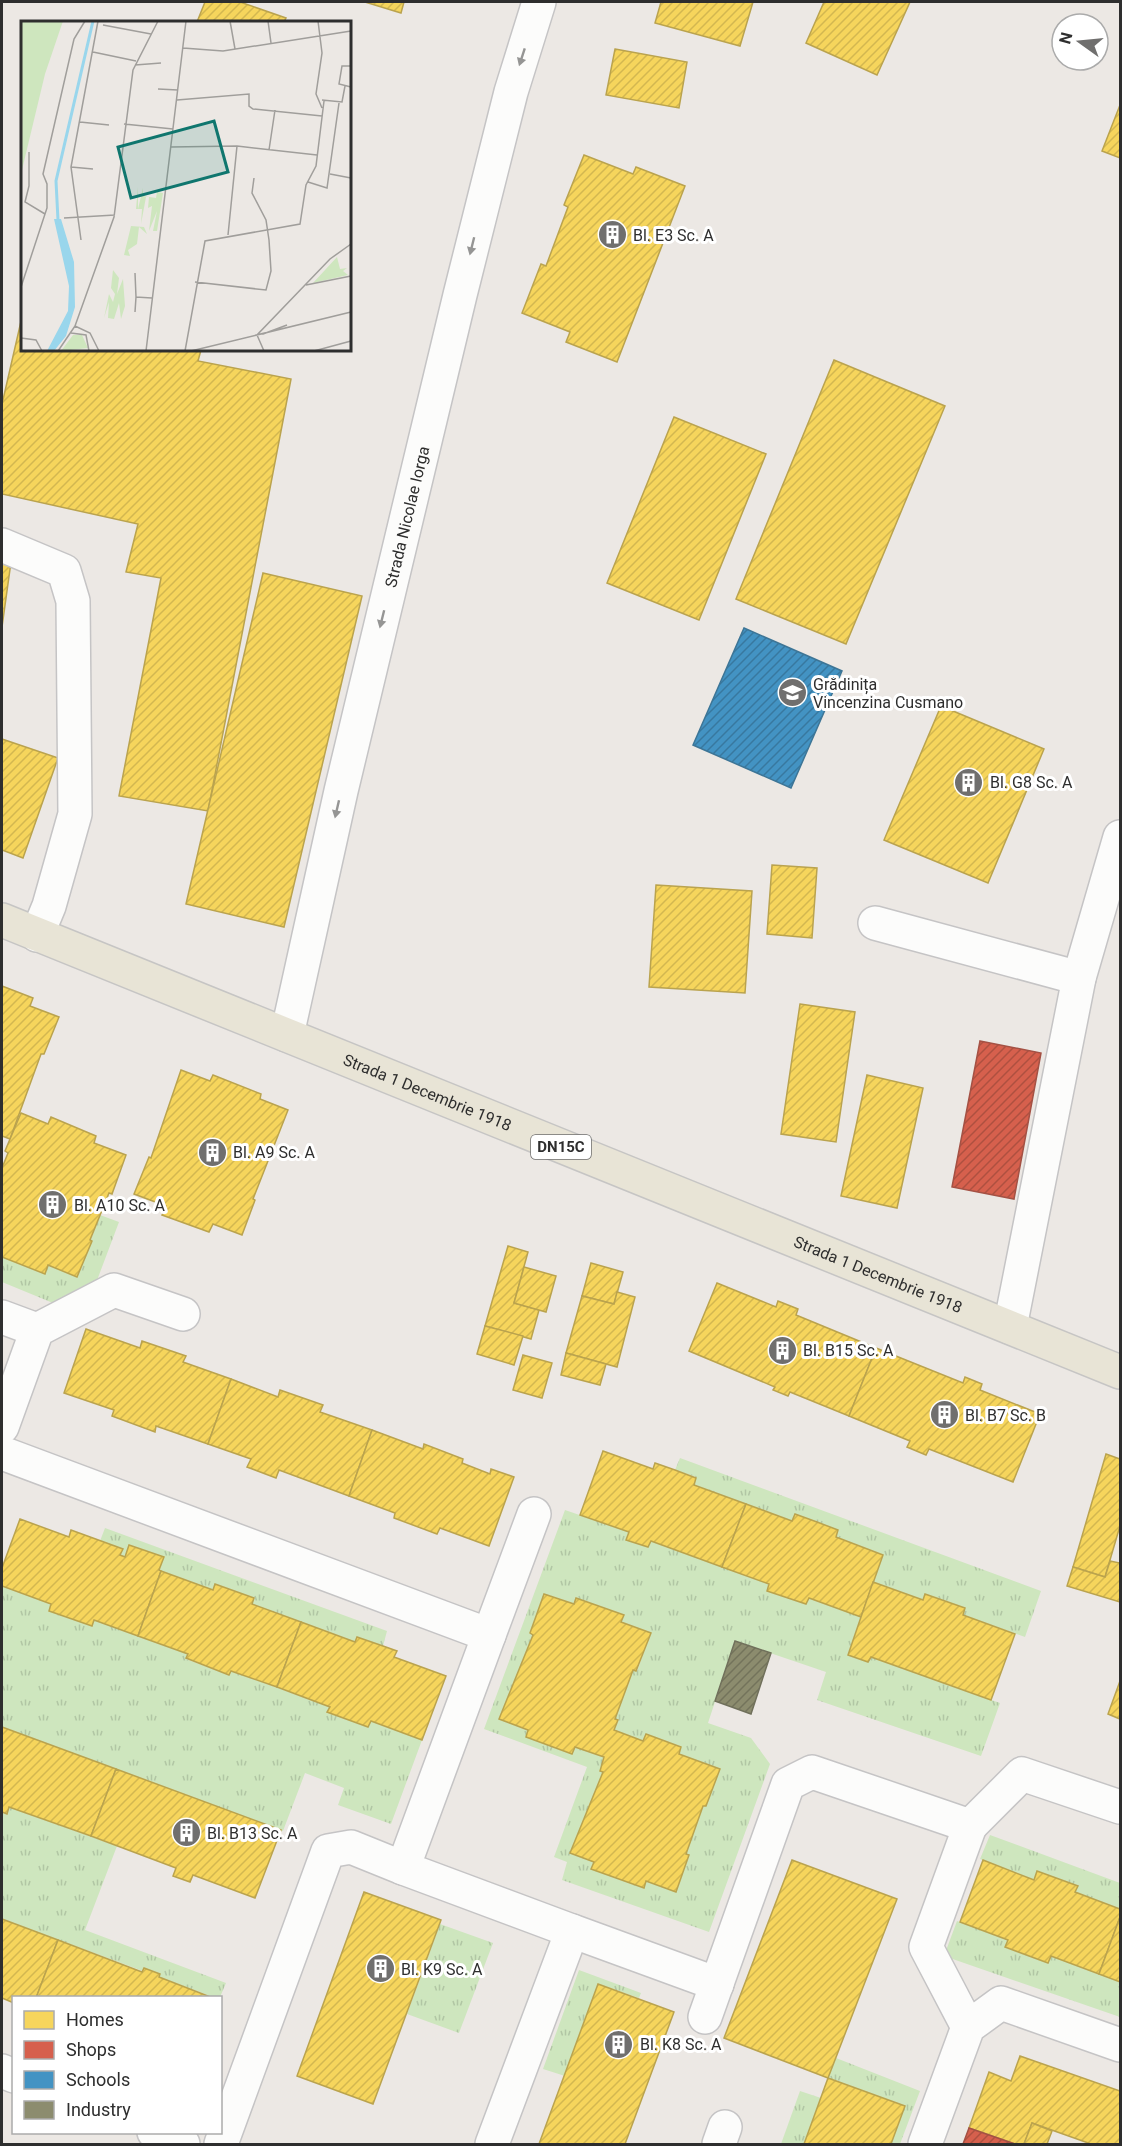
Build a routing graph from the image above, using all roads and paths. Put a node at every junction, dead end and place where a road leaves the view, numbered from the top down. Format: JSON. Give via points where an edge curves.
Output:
{"nodes":[{"id":1,"x":539,"y":2,"type":"edge"},
{"id":2,"x":2,"y":545,"type":"edge"},
{"id":3,"x":1120,"y":837,"type":"edge"},
{"id":4,"x":2,"y":920,"type":"edge"},
{"id":5,"x":875,"y":923,"type":"dead end"},
{"id":6,"x":37,"y":934,"type":"junction"},
{"id":7,"x":1079,"y":978,"type":"junction"},
{"id":8,"x":287,"y":1035,"type":"junction"},
{"id":9,"x":183,"y":1314,"type":"dead end"},
{"id":10,"x":2,"y":1317,"type":"edge"},
{"id":11,"x":1010,"y":1327,"type":"junction"},
{"id":12,"x":37,"y":1330,"type":"junction"},
{"id":13,"x":1120,"y":1372,"type":"edge"},
{"id":14,"x":2,"y":1427,"type":"edge"},
{"id":15,"x":2,"y":1453,"type":"edge"},
{"id":16,"x":534,"y":1514,"type":"dead end"},
{"id":17,"x":489,"y":1635,"type":"junction"},
{"id":18,"x":1120,"y":1807,"type":"edge"},
{"id":19,"x":970,"y":1826,"type":"junction"},
{"id":20,"x":403,"y":1868,"type":"junction"},
{"id":21,"x":572,"y":1931,"type":"junction"},
{"id":22,"x":717,"y":1984,"type":"junction"},
{"id":23,"x":705,"y":2017,"type":"dead end"},
{"id":24,"x":968,"y":2026,"type":"junction"},
{"id":25,"x":1120,"y":2045,"type":"edge"},
{"id":26,"x":156,"y":2134,"type":"edge"},
{"id":27,"x":183,"y":2145,"type":"edge"},
{"id":28,"x":221,"y":2145,"type":"edge"},
{"id":29,"x":492,"y":2145,"type":"edge"},
{"id":30,"x":925,"y":2145,"type":"edge"}],
"edges":[{"from":1,"to":8,"type":"street","name":"Strada Nicolae Iorga","one_way":true,"via":[[511,92],[457,307],[340,791]]},
{"from":2,"to":6,"type":"street","via":[[64,572],[73,601],[75,814]]},
{"from":3,"to":7,"type":"street"},
{"from":4,"to":6,"type":"main road","name":"Strada 1 Decembrie 1918","number":"DN15C"},
{"from":5,"to":7,"type":"street"},
{"from":6,"to":8,"type":"main road","name":"Strada 1 Decembrie 1918","number":"DN15C"},
{"from":7,"to":11,"type":"street"},
{"from":8,"to":11,"type":"main road","name":"Strada 1 Decembrie 1918","number":"DN15C"},
{"from":9,"to":12,"type":"street","via":[[114,1290]]},
{"from":10,"to":12,"type":"street"},
{"from":11,"to":13,"type":"main road","name":"Strada 1 Decembrie 1918","number":"DN15C"},
{"from":12,"to":14,"type":"street"},
{"from":15,"to":17,"type":"street"},
{"from":16,"to":17,"type":"street"},
{"from":17,"to":20,"type":"street"},
{"from":18,"to":19,"type":"street","via":[[1022,1774]]},
{"from":19,"to":22,"type":"street","via":[[812,1772],[788,1784]]},
{"from":19,"to":24,"type":"street","via":[[926,1947]]},
{"from":20,"to":21,"type":"street"},
{"from":20,"to":28,"type":"street","via":[[351,1846],[327,1851]]},
{"from":21,"to":22,"type":"street"},
{"from":21,"to":29,"type":"street"},
{"from":22,"to":23,"type":"street"},
{"from":24,"to":25,"type":"street","via":[[1001,2003]]},
{"from":24,"to":30,"type":"street"},
{"from":26,"to":27,"type":"street"}]}
